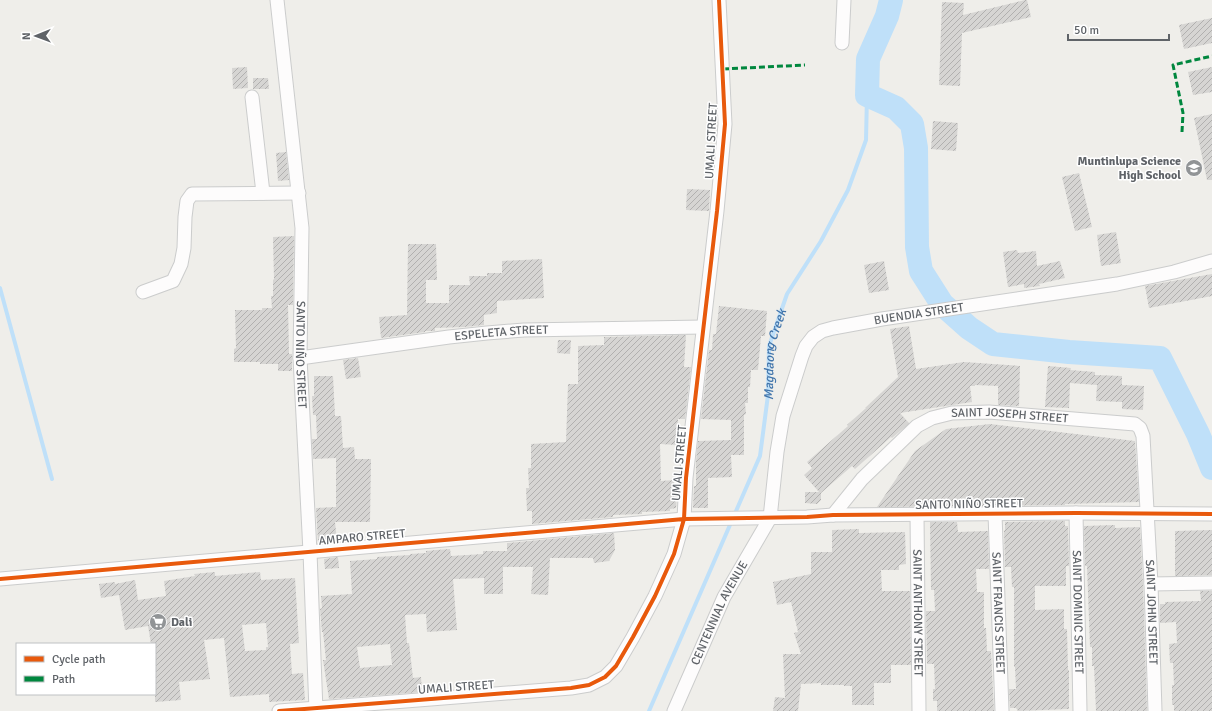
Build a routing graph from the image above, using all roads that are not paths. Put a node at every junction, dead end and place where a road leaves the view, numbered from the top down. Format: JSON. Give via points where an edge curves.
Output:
{"nodes":[{"id":1,"x":278,"y":0,"type":"edge"},
{"id":2,"x":719,"y":0,"type":"edge"},
{"id":3,"x":844,"y":0,"type":"edge"},
{"id":4,"x":842,"y":43,"type":"dead end"},
{"id":5,"x":252,"y":97,"type":"dead end"},
{"id":6,"x":263,"y":193,"type":"junction"},
{"id":7,"x":299,"y":193,"type":"junction"},
{"id":8,"x":1212,"y":261,"type":"edge"},
{"id":9,"x":143,"y":292,"type":"dead end"},
{"id":10,"x":703,"y":327,"type":"junction"},
{"id":11,"x":300,"y":358,"type":"junction"},
{"id":12,"x":1076,"y":513,"type":"junction"},
{"id":13,"x":1146,"y":513,"type":"junction"},
{"id":14,"x":995,"y":514,"type":"junction"},
{"id":15,"x":1208,"y":514,"type":"edge"},
{"id":16,"x":833,"y":515,"type":"junction"},
{"id":17,"x":917,"y":515,"type":"junction"},
{"id":18,"x":763,"y":518,"type":"junction"},
{"id":19,"x":684,"y":519,"type":"junction"},
{"id":20,"x":726,"y":519,"type":"joint"},
{"id":21,"x":310,"y":552,"type":"junction"},
{"id":22,"x":0,"y":579,"type":"edge"},
{"id":23,"x":1212,"y":583,"type":"edge"},
{"id":24,"x":1151,"y":584,"type":"junction"},
{"id":25,"x":316,"y":709,"type":"edge"},
{"id":26,"x":279,"y":711,"type":"edge"},
{"id":27,"x":674,"y":711,"type":"edge"},
{"id":28,"x":919,"y":711,"type":"edge"},
{"id":29,"x":1002,"y":711,"type":"edge"},
{"id":30,"x":1080,"y":711,"type":"edge"},
{"id":31,"x":1155,"y":711,"type":"edge"}],
"edges":[{"from":1,"to":7,"type":"street","name":"SANTO NIÑO STREET"},
{"from":2,"to":10,"type":"street","name":"UMALI STREET","via":[[724,124]]},
{"from":3,"to":4,"type":"street"},
{"from":5,"to":6,"type":"street"},
{"from":6,"to":7,"type":"street"},
{"from":6,"to":9,"type":"street","via":[[192,194],[187,201],[181,264],[173,281]]},
{"from":7,"to":11,"type":"street","name":"SANTO NIÑO STREET","via":[[302,228]]},
{"from":8,"to":18,"type":"street","name":"BUENDIA STREET","via":[[1117,284],[882,319],[822,331],[806,346],[783,416]]},
{"from":10,"to":11,"type":"street","name":"ESPELETA STREET","via":[[524,330]]},
{"from":10,"to":19,"type":"street","name":"UMALI STREET","via":[[686,478]]},
{"from":11,"to":21,"type":"street","name":"SANTO NIÑO STREET"},
{"from":12,"to":13,"type":"street","name":"SANTO NIÑO STREET"},
{"from":12,"to":14,"type":"street","name":"SANTO NIÑO STREET"},
{"from":12,"to":30,"type":"street","name":"SAINT DOMINIC STREET"},
{"from":13,"to":15,"type":"street","name":"SANTO NIÑO STREET"},
{"from":13,"to":16,"type":"street","name":"SAINT JOSEPH STREET","via":[[1143,436],[1140,428],[1134,424],[989,412],[952,414],[932,418],[918,426],[862,479]]},
{"from":13,"to":24,"type":"street","name":"SAINT JOHN STREET"},
{"from":14,"to":17,"type":"street","name":"SANTO NIÑO STREET"},
{"from":14,"to":29,"type":"street","name":"SAINT FRANCIS STREET"},
{"from":16,"to":17,"type":"street","name":"SANTO NIÑO STREET"},
{"from":16,"to":18,"type":"street","name":"SANTO NIÑO STREET"},
{"from":17,"to":28,"type":"street","name":"SAINT ANTHONY STREET"},
{"from":18,"to":20,"type":"street","name":"SANTO NIÑO STREET"},
{"from":18,"to":27,"type":"street","name":"CENTENNIAL AVENUE","via":[[724,597]]},
{"from":19,"to":20,"type":"street","name":"AMPARO STREET"},
{"from":19,"to":21,"type":"street","name":"AMPARO STREET"},
{"from":19,"to":25,"type":"street","name":"UMALI STREET","via":[[674,554],[655,596],[616,666],[589,685]]},
{"from":21,"to":22,"type":"street","name":"AMPARO STREET"},
{"from":21,"to":25,"type":"street","name":"SANTO NIÑO STREET"},
{"from":23,"to":24,"type":"street"},
{"from":24,"to":31,"type":"street","name":"SAINT JOHN STREET"},
{"from":25,"to":26,"type":"street","name":"UMALI STREET"}]}
